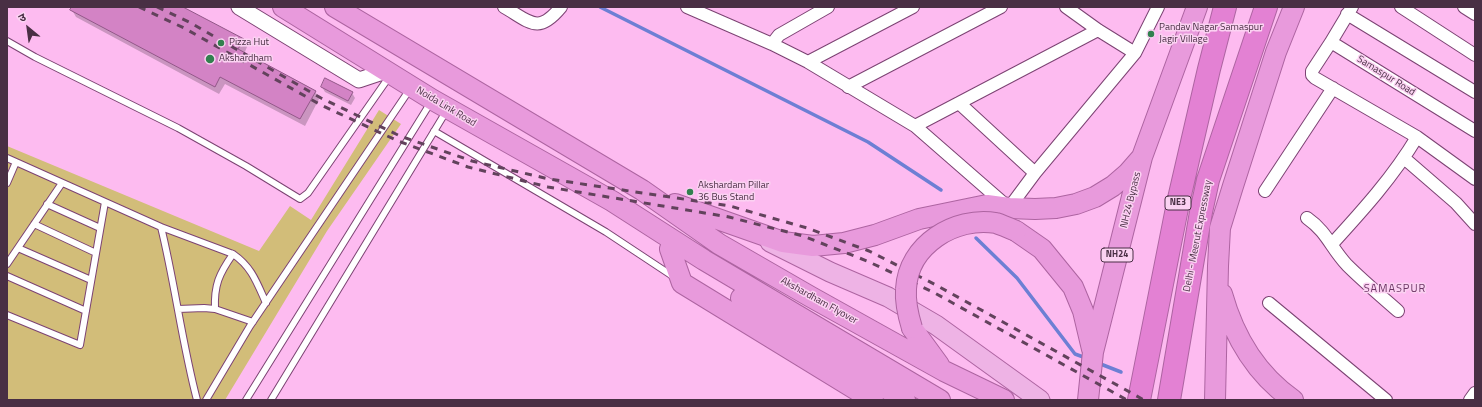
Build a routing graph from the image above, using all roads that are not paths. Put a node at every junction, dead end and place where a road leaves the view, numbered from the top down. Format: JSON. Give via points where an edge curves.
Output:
{"nodes":[{"id":1,"x":239,"y":7,"type":"edge"},
{"id":2,"x":284,"y":7,"type":"edge"},
{"id":3,"x":335,"y":7,"type":"edge"},
{"id":4,"x":504,"y":7,"type":"edge"},
{"id":5,"x":561,"y":7,"type":"edge"},
{"id":6,"x":688,"y":7,"type":"edge"},
{"id":7,"x":828,"y":7,"type":"edge"},
{"id":8,"x":913,"y":7,"type":"edge"},
{"id":9,"x":1001,"y":7,"type":"edge"},
{"id":10,"x":1066,"y":7,"type":"edge"},
{"id":11,"x":1158,"y":7,"type":"edge"},
{"id":12,"x":1197,"y":7,"type":"edge"},
{"id":13,"x":1225,"y":7,"type":"edge"},
{"id":14,"x":1266,"y":7,"type":"edge"},
{"id":15,"x":1294,"y":7,"type":"edge"},
{"id":16,"x":1401,"y":7,"type":"edge"},
{"id":17,"x":1464,"y":7,"type":"edge"},
{"id":18,"x":1349,"y":11,"type":"edge"},
{"id":19,"x":1475,"y":14,"type":"edge"},
{"id":20,"x":1098,"y":30,"type":"junction"},
{"id":21,"x":7,"y":40,"type":"edge"},
{"id":22,"x":1331,"y":42,"type":"junction"},
{"id":23,"x":772,"y":44,"type":"junction"},
{"id":24,"x":1135,"y":53,"type":"junction"},
{"id":25,"x":1475,"y":55,"type":"edge"},
{"id":26,"x":808,"y":62,"type":"junction"},
{"id":27,"x":389,"y":72,"type":"junction"},
{"id":28,"x":412,"y":86,"type":"junction"},
{"id":29,"x":848,"y":87,"type":"junction"},
{"id":30,"x":1333,"y":88,"type":"junction"},
{"id":31,"x":1475,"y":92,"type":"edge"},
{"id":32,"x":959,"y":103,"type":"junction"},
{"id":33,"x":440,"y":104,"type":"junction"},
{"id":34,"x":915,"y":126,"type":"junction"},
{"id":35,"x":434,"y":131,"type":"junction"},
{"id":36,"x":1475,"y":131,"type":"edge"},
{"id":37,"x":1417,"y":137,"type":"junction"},
{"id":38,"x":1142,"y":157,"type":"junction"},
{"id":39,"x":7,"y":158,"type":"edge"},
{"id":40,"x":1404,"y":158,"type":"junction"},
{"id":41,"x":16,"y":162,"type":"junction"},
{"id":42,"x":1035,"y":173,"type":"junction"},
{"id":43,"x":1475,"y":179,"type":"edge"},
{"id":44,"x":62,"y":183,"type":"junction"},
{"id":45,"x":7,"y":184,"type":"edge"},
{"id":46,"x":642,"y":190,"type":"junction"},
{"id":47,"x":1265,"y":191,"type":"dead end"},
{"id":48,"x":612,"y":201,"type":"junction"},
{"id":49,"x":104,"y":202,"type":"junction"},
{"id":50,"x":48,"y":204,"type":"junction"},
{"id":51,"x":1008,"y":208,"type":"junction"},
{"id":52,"x":1307,"y":218,"type":"dead end"},
{"id":53,"x":34,"y":224,"type":"junction"},
{"id":54,"x":1475,"y":224,"type":"edge"},
{"id":55,"x":161,"y":227,"type":"junction"},
{"id":56,"x":100,"y":228,"type":"junction"},
{"id":57,"x":743,"y":228,"type":"junction"},
{"id":58,"x":1332,"y":244,"type":"junction"},
{"id":59,"x":18,"y":248,"type":"junction"},
{"id":60,"x":670,"y":249,"type":"junction"},
{"id":61,"x":96,"y":253,"type":"junction"},
{"id":62,"x":233,"y":254,"type":"junction"},
{"id":63,"x":7,"y":264,"type":"edge"},
{"id":64,"x":1218,"y":266,"type":"junction"},
{"id":65,"x":7,"y":276,"type":"edge"},
{"id":66,"x":91,"y":280,"type":"junction"},
{"id":67,"x":682,"y":283,"type":"junction"},
{"id":68,"x":266,"y":303,"type":"junction"},
{"id":69,"x":1269,"y":303,"type":"dead end"},
{"id":70,"x":178,"y":309,"type":"junction"},
{"id":71,"x":215,"y":309,"type":"junction"},
{"id":72,"x":86,"y":311,"type":"junction"},
{"id":73,"x":1398,"y":311,"type":"dead end"},
{"id":74,"x":7,"y":315,"type":"edge"},
{"id":75,"x":253,"y":322,"type":"junction"},
{"id":76,"x":1093,"y":352,"type":"junction"},
{"id":77,"x":944,"y":371,"type":"junction"},
{"id":78,"x":1475,"y":393,"type":"edge"},
{"id":79,"x":1088,"y":399,"type":"edge"},
{"id":80,"x":197,"y":400,"type":"edge"},
{"id":81,"x":206,"y":400,"type":"edge"},
{"id":82,"x":246,"y":400,"type":"edge"},
{"id":83,"x":271,"y":400,"type":"edge"},
{"id":84,"x":873,"y":400,"type":"edge"},
{"id":85,"x":905,"y":400,"type":"edge"},
{"id":86,"x":940,"y":400,"type":"edge"},
{"id":87,"x":1004,"y":400,"type":"edge"},
{"id":88,"x":1040,"y":400,"type":"edge"},
{"id":89,"x":1139,"y":400,"type":"edge"},
{"id":90,"x":1169,"y":400,"type":"edge"},
{"id":91,"x":1215,"y":400,"type":"edge"},
{"id":92,"x":1294,"y":400,"type":"edge"},
{"id":93,"x":1386,"y":400,"type":"edge"},
{"id":94,"x":1470,"y":400,"type":"edge"}],
"edges":[{"from":1,"to":27,"type":"street","via":[[359,80]]},
{"from":2,"to":27,"type":"highway","name":"Noida Link Road"},
{"from":3,"to":46,"type":"highway"},
{"from":4,"to":5,"type":"street","via":[[532,23],[543,24]]},
{"from":6,"to":23,"type":"street"},
{"from":7,"to":23,"type":"street","via":[[779,35]]},
{"from":8,"to":26,"type":"street"},
{"from":9,"to":29,"type":"street"},
{"from":10,"to":20,"type":"street"},
{"from":11,"to":24,"type":"street"},
{"from":12,"to":38,"type":"highway","name":"NH24 Bypass","number":"NH24"},
{"from":13,"to":89,"type":"highway","number":"NE3","via":[[1178,203]]},
{"from":14,"to":90,"type":"highway","name":"Delhi - Meerut Expressway","number":"NE3","via":[[1208,180]]},
{"from":15,"to":64,"type":"highway","via":[[1276,52],[1220,228]]},
{"from":16,"to":25,"type":"street"},
{"from":17,"to":19,"type":"street"},
{"from":18,"to":22,"type":"street"},
{"from":18,"to":31,"type":"street"},
{"from":20,"to":24,"type":"street"},
{"from":20,"to":32,"type":"street"},
{"from":21,"to":27,"type":"lane","via":[[35,57],[178,128],[300,198],[308,193]]},
{"from":22,"to":30,"type":"street","via":[[1312,75]]},
{"from":22,"to":36,"type":"street","name":"Samaspur Road"},
{"from":23,"to":26,"type":"street"},
{"from":24,"to":42,"type":"street"},
{"from":26,"to":29,"type":"street"},
{"from":27,"to":28,"type":"highway","name":"Noida Link Road"},
{"from":28,"to":33,"type":"highway","name":"Noida Link Road"},
{"from":28,"to":68,"type":"lane"},
{"from":29,"to":34,"type":"street"},
{"from":30,"to":37,"type":"street"},
{"from":30,"to":47,"type":"street"},
{"from":32,"to":34,"type":"street"},
{"from":32,"to":42,"type":"street"},
{"from":33,"to":35,"type":"lane"},
{"from":33,"to":48,"type":"highway","name":"Noida Link Road"},
{"from":33,"to":82,"type":"lane"},
{"from":34,"to":51,"type":"street"},
{"from":35,"to":67,"type":"lane","via":[[606,232]]},
{"from":35,"to":83,"type":"lane"},
{"from":37,"to":40,"type":"street"},
{"from":37,"to":43,"type":"street"},
{"from":38,"to":51,"type":"highway","via":[[1113,186],[1082,202],[1056,208]]},
{"from":38,"to":76,"type":"highway","name":"NH24 Bypass","number":"NH24"},
{"from":39,"to":41,"type":"lane"},
{"from":40,"to":54,"type":"street","via":[[1456,203]]},
{"from":40,"to":58,"type":"street","via":[[1380,191]]},
{"from":41,"to":44,"type":"lane"},
{"from":41,"to":45,"type":"lane"},
{"from":42,"to":51,"type":"street"},
{"from":44,"to":49,"type":"lane"},
{"from":44,"to":50,"type":"lane"},
{"from":46,"to":57,"type":"highway","via":[[673,204]]},
{"from":46,"to":77,"type":"highway","name":"Akshardham Flyover","via":[[719,244]]},
{"from":48,"to":60,"type":"highway"},
{"from":48,"to":86,"type":"highway","via":[[704,260]]},
{"from":49,"to":55,"type":"lane"},
{"from":49,"to":56,"type":"lane"},
{"from":50,"to":53,"type":"lane"},
{"from":50,"to":56,"type":"lane"},
{"from":51,"to":57,"type":"highway","via":[[986,205],[959,210],[844,243],[813,246],[783,242]]},
{"from":52,"to":58,"type":"street","via":[[1317,225]]},
{"from":53,"to":59,"type":"lane"},
{"from":53,"to":61,"type":"lane"},
{"from":55,"to":62,"type":"lane"},
{"from":55,"to":70,"type":"lane"},
{"from":56,"to":61,"type":"lane"},
{"from":57,"to":88,"type":"main road","via":[[830,272],[888,297],[936,325]]},
{"from":58,"to":73,"type":"street","via":[[1346,264]]},
{"from":59,"to":63,"type":"lane"},
{"from":59,"to":66,"type":"lane"},
{"from":60,"to":67,"type":"highway"},
{"from":60,"to":85,"type":"highway","via":[[704,275]]},
{"from":61,"to":66,"type":"lane"},
{"from":62,"to":68,"type":"lane","via":[[249,268]]},
{"from":62,"to":71,"type":"lane","via":[[219,279],[215,293]]},
{"from":64,"to":91,"type":"highway"},
{"from":64,"to":92,"type":"highway","via":[[1221,290],[1237,336],[1250,358],[1266,377]]},
{"from":65,"to":72,"type":"lane"},
{"from":66,"to":72,"type":"lane"},
{"from":67,"to":84,"type":"highway"},
{"from":68,"to":75,"type":"lane"},
{"from":69,"to":93,"type":"street"},
{"from":70,"to":71,"type":"lane"},
{"from":70,"to":80,"type":"lane"},
{"from":71,"to":75,"type":"lane"},
{"from":72,"to":74,"type":"lane","via":[[80,345]]},
{"from":75,"to":81,"type":"lane"},
{"from":76,"to":77,"type":"highway","bridge":true,"via":[[1083,311],[1073,287],[1042,248],[1016,231],[996,224],[976,222],[955,226],[937,236],[921,250],[911,268],[906,288],[906,308],[912,328]]},
{"from":76,"to":79,"type":"highway","name":"NH24 Bypass","number":"NH24"},
{"from":77,"to":87,"type":"highway","name":"Akshardham Flyover"},
{"from":78,"to":94,"type":"street"}]}
